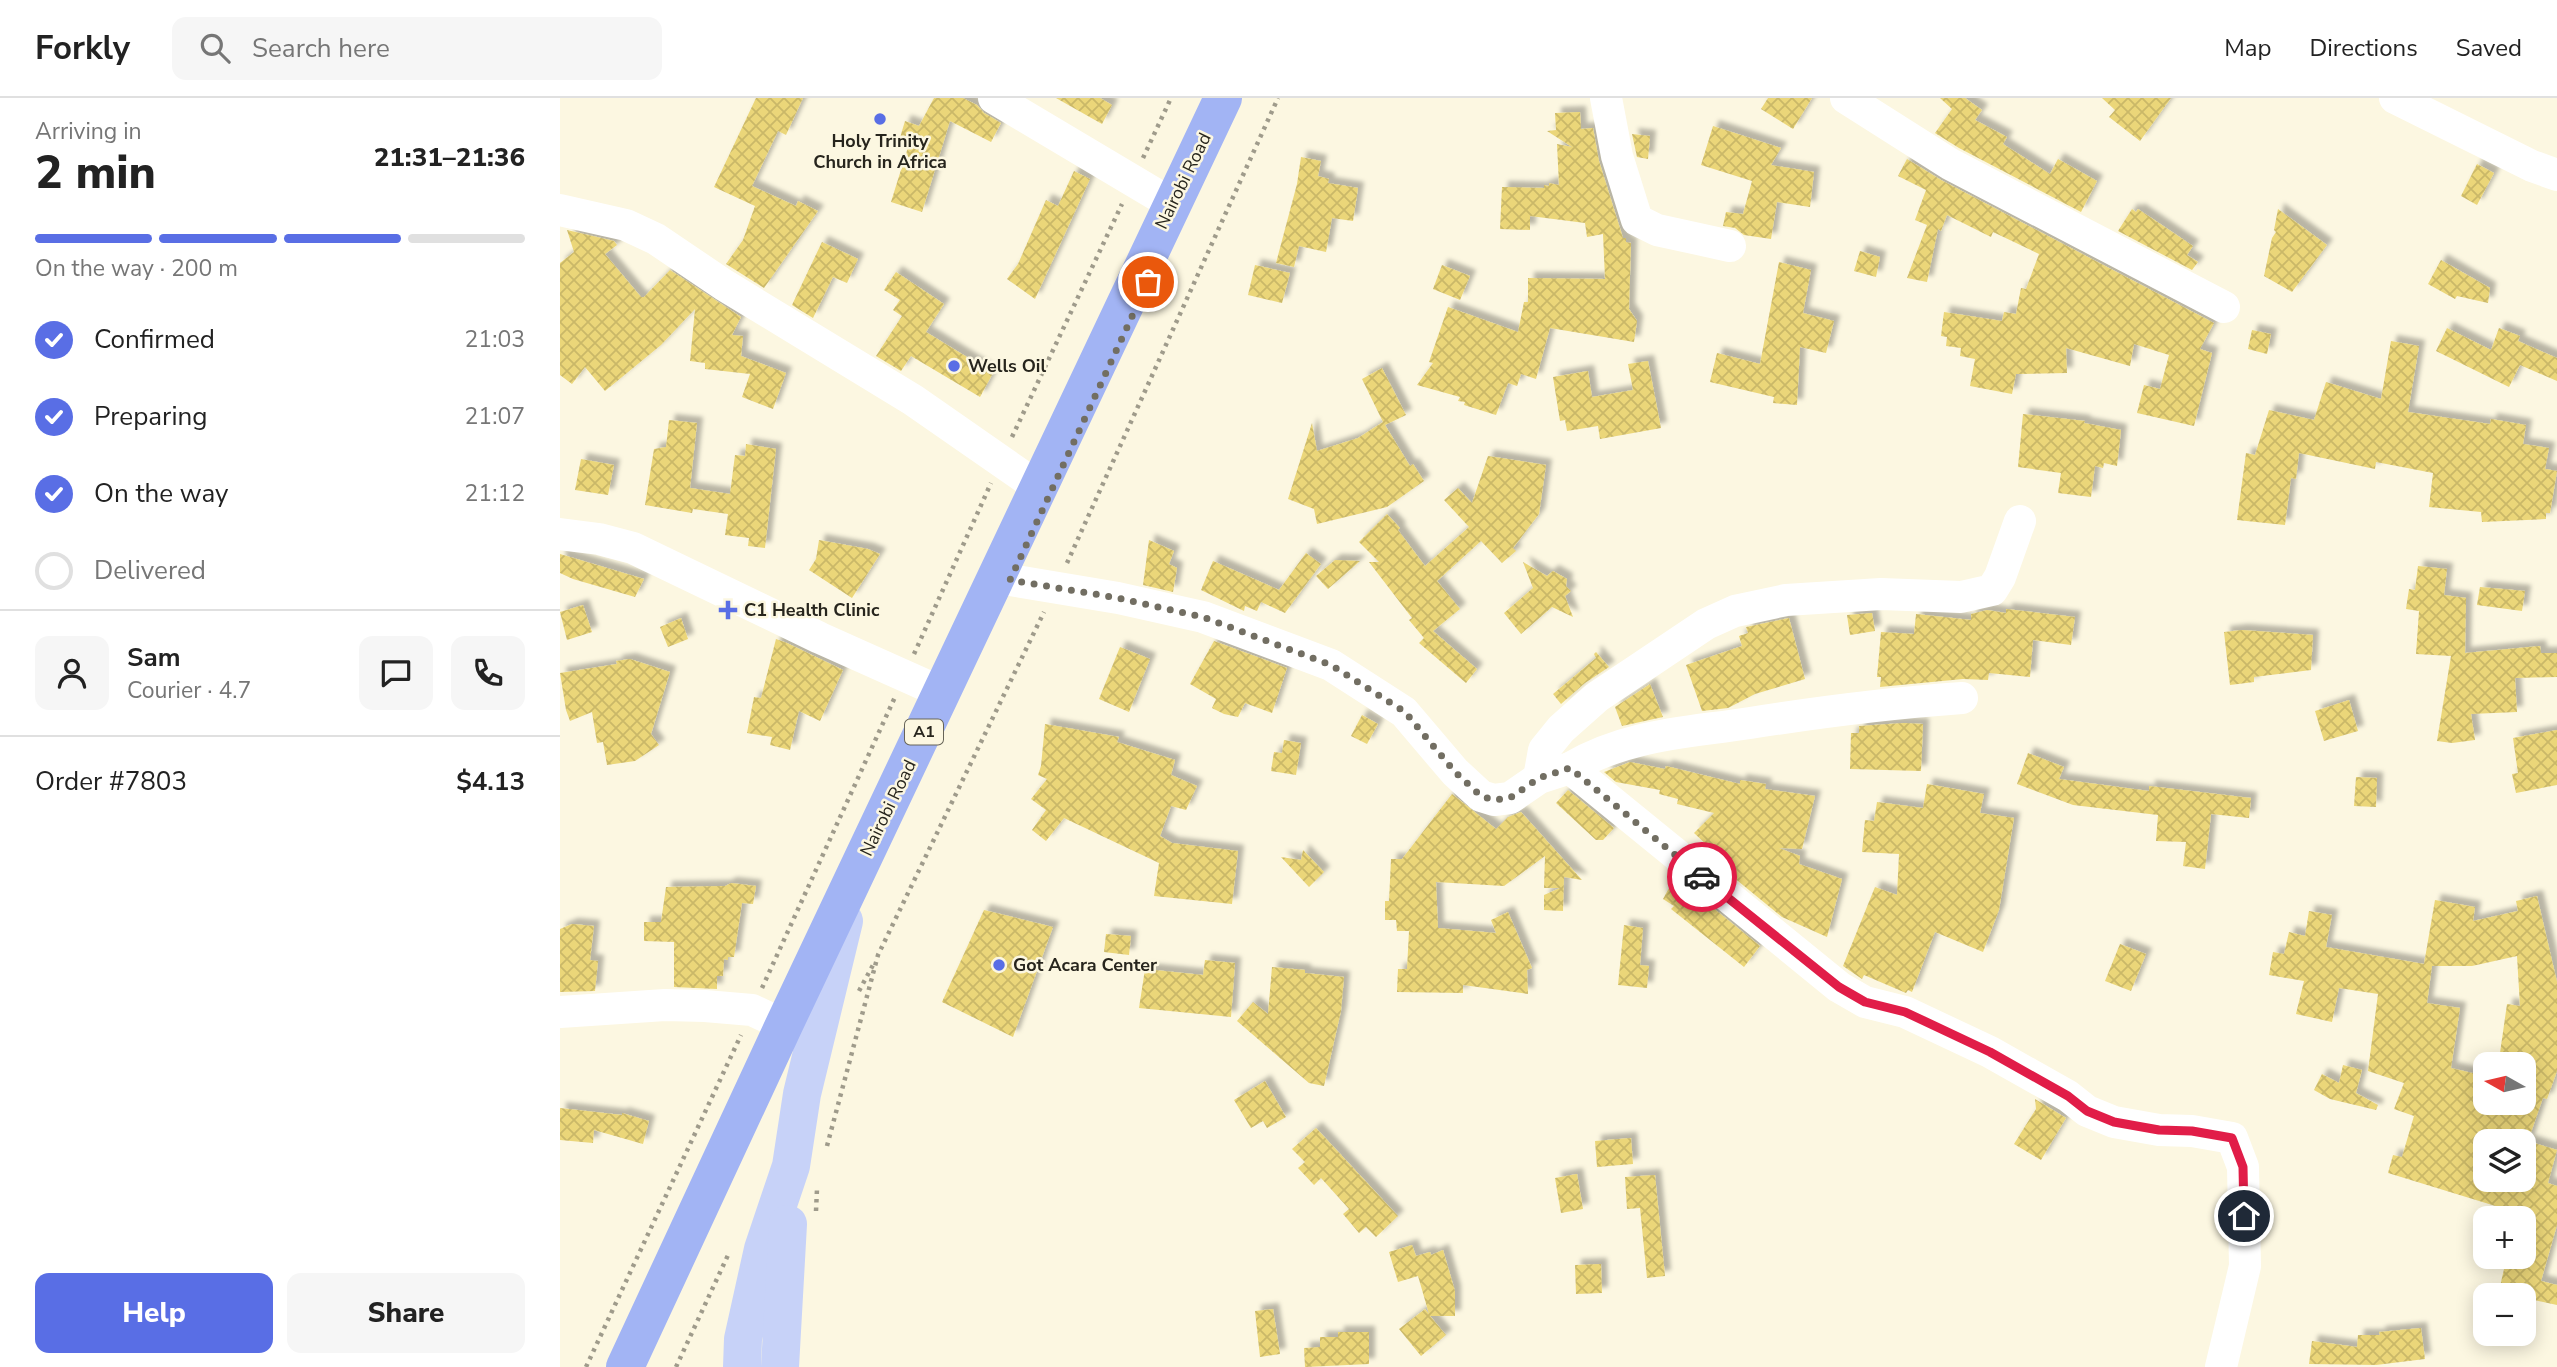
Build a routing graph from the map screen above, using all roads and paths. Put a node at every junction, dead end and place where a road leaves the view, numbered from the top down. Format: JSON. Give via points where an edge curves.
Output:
{"nodes":[{"id":1,"x":994,"y":98,"type":"edge"},
{"id":2,"x":1171,"y":98,"type":"edge"},
{"id":3,"x":1223,"y":98,"type":"edge"},
{"id":4,"x":1235,"y":98,"type":"edge"},
{"id":5,"x":1278,"y":98,"type":"edge"},
{"id":6,"x":1606,"y":98,"type":"edge"},
{"id":7,"x":1846,"y":98,"type":"edge"},
{"id":8,"x":2395,"y":98,"type":"edge"},
{"id":9,"x":2557,"y":175,"type":"edge"},
{"id":10,"x":1132,"y":182,"type":"junction"},
{"id":11,"x":1172,"y":204,"type":"junction"},
{"id":12,"x":560,"y":210,"type":"edge"},
{"id":13,"x":1730,"y":246,"type":"dead end"},
{"id":14,"x":2224,"y":307,"type":"dead end"},
{"id":15,"x":1001,"y":461,"type":"junction"},
{"id":16,"x":1038,"y":487,"type":"junction"},
{"id":17,"x":2020,"y":521,"type":"dead end"},
{"id":18,"x":560,"y":534,"type":"edge"},
{"id":19,"x":1010,"y":580,"type":"junction"},
{"id":20,"x":1056,"y":589,"type":"junction"},
{"id":21,"x":905,"y":674,"type":"junction"},
{"id":22,"x":943,"y":693,"type":"junction"},
{"id":23,"x":1962,"y":698,"type":"dead end"},
{"id":24,"x":1570,"y":768,"type":"junction"},
{"id":25,"x":1539,"y":778,"type":"junction"},
{"id":26,"x":844,"y":921,"type":"junction"},
{"id":27,"x":560,"y":1012,"type":"edge"},
{"id":28,"x":768,"y":1017,"type":"junction"},
{"id":29,"x":811,"y":1167,"type":"junction"},
{"id":30,"x":816,"y":1221,"type":"dead end"},
{"id":31,"x":586,"y":1367,"type":"edge"},
{"id":32,"x":625,"y":1367,"type":"edge"},
{"id":33,"x":641,"y":1367,"type":"edge"},
{"id":34,"x":742,"y":1367,"type":"edge"},
{"id":35,"x":779,"y":1367,"type":"edge"},
{"id":36,"x":2221,"y":1367,"type":"edge"}],
"edges":[{"from":1,"to":10,"type":"street"},
{"from":2,"to":10,"type":"path"},
{"from":3,"to":11,"type":"highway","name":"Nairobi Road","number":"A1"},
{"from":4,"to":19,"type":"highway","name":"Nairobi Road","number":"A1"},
{"from":5,"to":20,"type":"path"},
{"from":6,"to":13,"type":"street","via":[[1617,156],[1637,220],[1657,230]]},
{"from":7,"to":14,"type":"street","via":[[1950,164]]},
{"from":8,"to":9,"type":"street"},
{"from":10,"to":11,"type":"street"},
{"from":10,"to":15,"type":"path"},
{"from":11,"to":16,"type":"highway","name":"Nairobi Road","number":"A1"},
{"from":12,"to":15,"type":"street","via":[[626,225],[656,239],[913,400]]},
{"from":15,"to":16,"type":"street"},
{"from":15,"to":21,"type":"path"},
{"from":16,"to":22,"type":"highway","name":"Nairobi Road","number":"A1"},
{"from":17,"to":25,"type":"street","via":[[1992,590],[1961,597],[1881,594],[1786,600],[1735,611],[1706,624],[1597,697],[1561,729],[1544,750]]},
{"from":18,"to":21,"type":"street","via":[[633,548]]},
{"from":19,"to":20,"type":"street"},
{"from":19,"to":26,"type":"highway","name":"Nairobi Road","number":"A1"},
{"from":20,"to":25,"type":"street","via":[[1203,617],[1331,665],[1405,712],[1481,796],[1510,798]]},
{"from":20,"to":29,"type":"path","via":[[878,955]]},
{"from":21,"to":22,"type":"street"},
{"from":21,"to":28,"type":"path"},
{"from":22,"to":28,"type":"highway","name":"Nairobi Road","number":"A1"},
{"from":23,"to":24,"type":"street","via":[[1682,730],[1637,740]]},
{"from":24,"to":25,"type":"street"},
{"from":24,"to":36,"type":"street","via":[[1723,895],[1839,987],[1865,1002],[1905,1012],[1990,1052],[2087,1111],[2114,1122],[2232,1138],[2243,1167],[2245,1266]]},
{"from":26,"to":29,"type":"main road","via":[[802,1094]]},
{"from":26,"to":33,"type":"highway","name":"Nairobi Road","number":"A1","via":[[769,1095]]},
{"from":27,"to":28,"type":"street","via":[[665,1005]]},
{"from":28,"to":31,"type":"path"},
{"from":28,"to":32,"type":"highway","name":"Nairobi Road","number":"A1"},
{"from":29,"to":30,"type":"path"},
{"from":29,"to":34,"type":"main road","via":[[763,1249],[743,1339]]},
{"from":29,"to":35,"type":"main road"}]}
